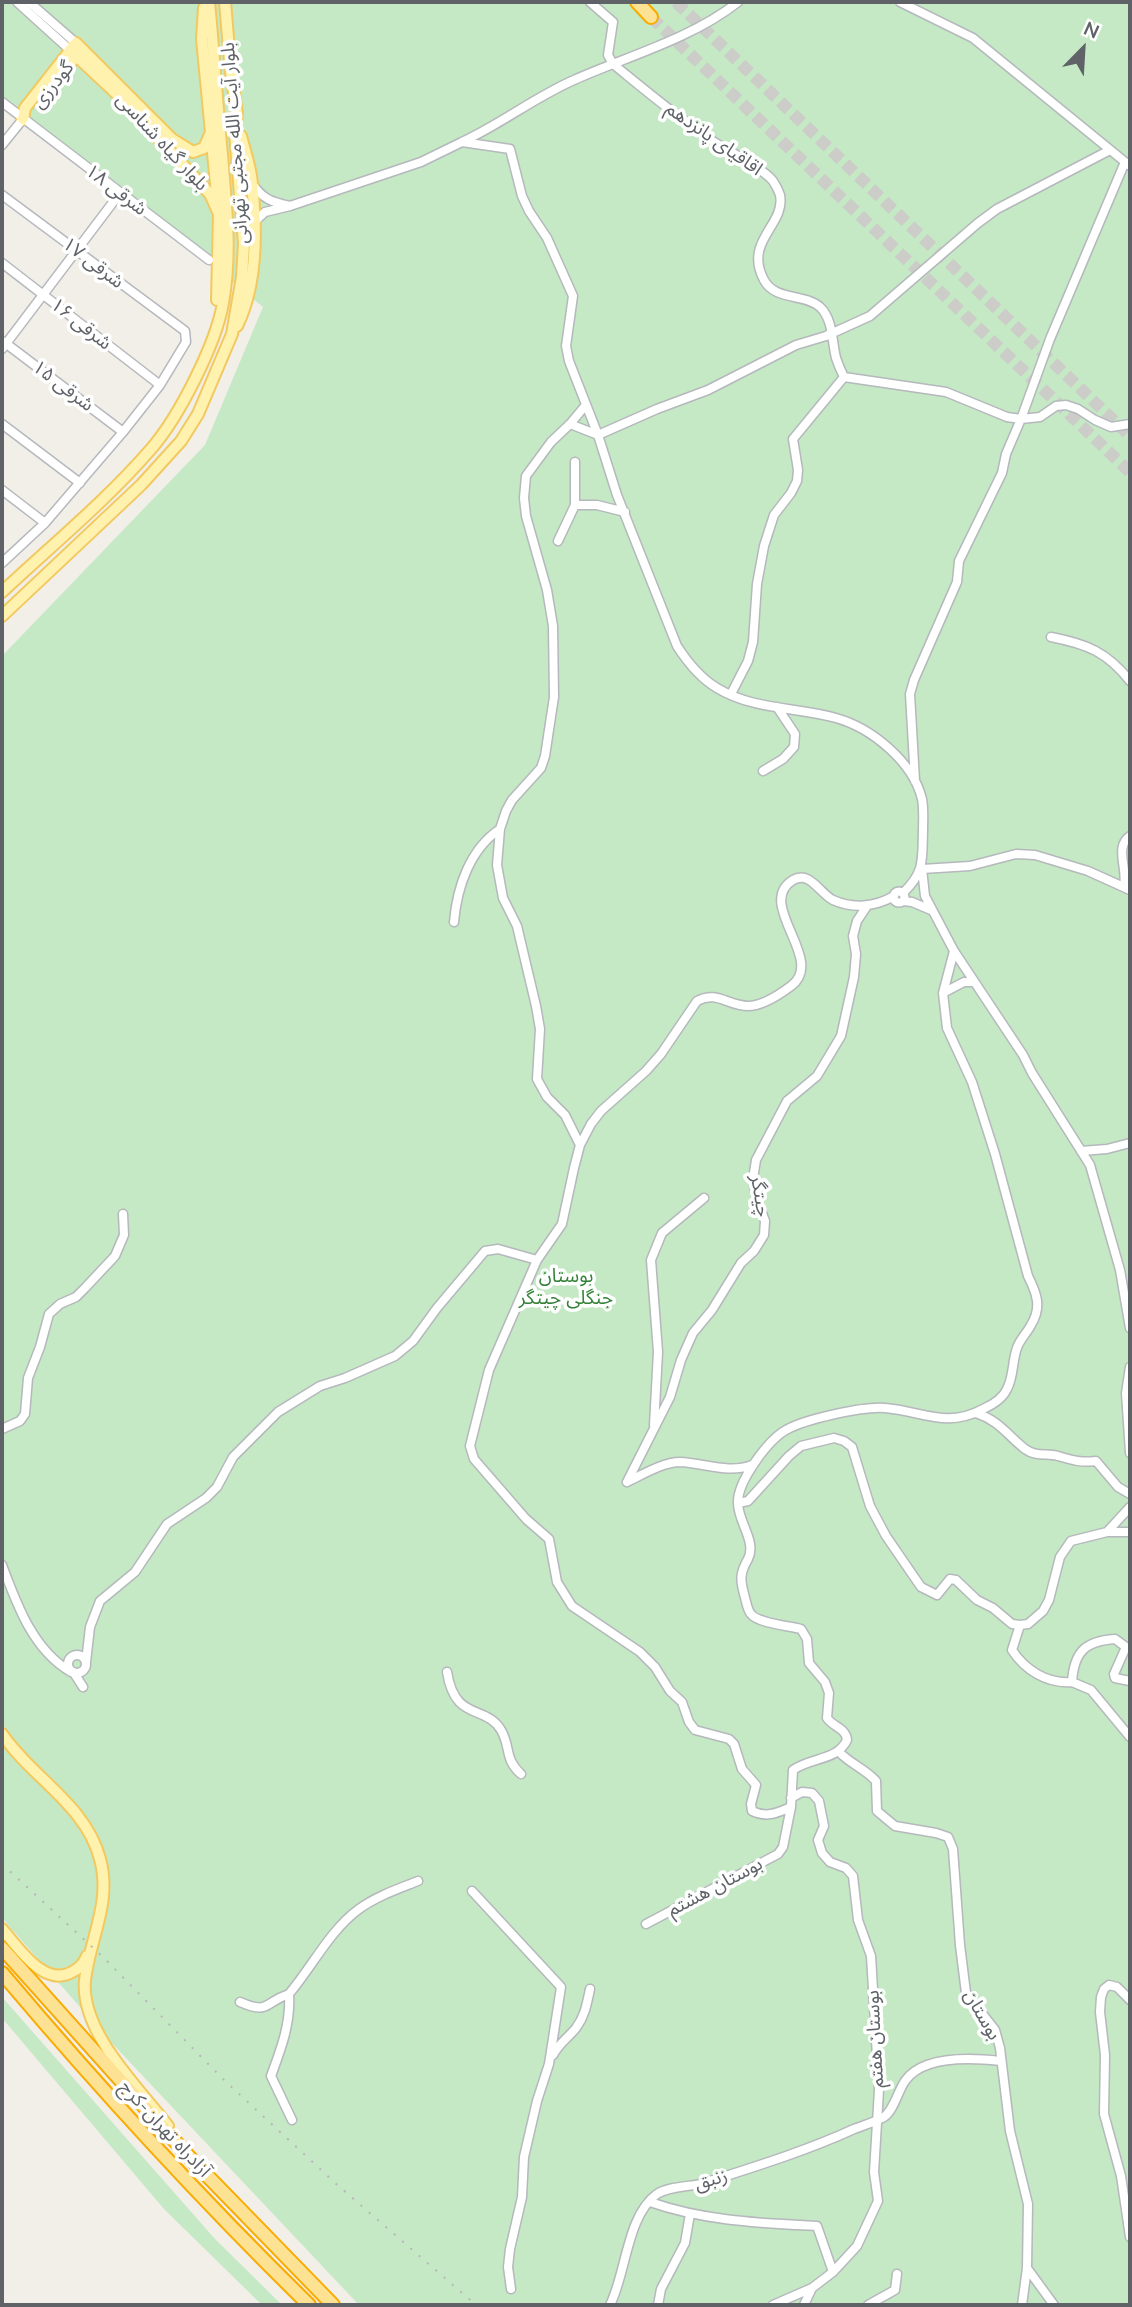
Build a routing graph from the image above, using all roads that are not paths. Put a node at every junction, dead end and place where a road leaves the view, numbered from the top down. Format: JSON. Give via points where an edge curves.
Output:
{"nodes":[{"id":1,"x":17,"y":2,"type":"edge"},
{"id":2,"x":29,"y":2,"type":"edge"},
{"id":3,"x":206,"y":2,"type":"edge"},
{"id":4,"x":225,"y":2,"type":"edge"},
{"id":5,"x":590,"y":2,"type":"edge"},
{"id":6,"x":637,"y":2,"type":"edge"},
{"id":7,"x":737,"y":2,"type":"edge"},
{"id":8,"x":900,"y":2,"type":"edge"},
{"id":9,"x":651,"y":17,"type":"tunnel mouth"},
{"id":10,"x":74,"y":51,"type":"junction"},
{"id":11,"x":613,"y":64,"type":"junction"},
{"id":12,"x":89,"y":66,"type":"junction"},
{"id":13,"x":64,"y":73,"type":"junction"},
{"id":14,"x":2,"y":102,"type":"edge"},
{"id":15,"x":237,"y":113,"type":"junction"},
{"id":16,"x":23,"y":119,"type":"junction"},
{"id":17,"x":212,"y":130,"type":"junction"},
{"id":18,"x":462,"y":142,"type":"junction"},
{"id":19,"x":2,"y":145,"type":"edge"},
{"id":20,"x":1110,"y":150,"type":"junction"},
{"id":21,"x":1127,"y":164,"type":"edge"},
{"id":22,"x":252,"y":182,"type":"junction"},
{"id":23,"x":120,"y":193,"type":"junction"},
{"id":24,"x":2,"y":195,"type":"edge"},
{"id":25,"x":290,"y":206,"type":"junction"},
{"id":26,"x":219,"y":214,"type":"junction"},
{"id":27,"x":253,"y":223,"type":"junction"},
{"id":28,"x":76,"y":250,"type":"junction"},
{"id":29,"x":209,"y":260,"type":"dead end"},
{"id":30,"x":2,"y":263,"type":"edge"},
{"id":31,"x":43,"y":295,"type":"junction"},
{"id":32,"x":217,"y":323,"type":"junction"},
{"id":33,"x":232,"y":334,"type":"junction"},
{"id":34,"x":832,"y":334,"type":"junction"},
{"id":35,"x":3,"y":345,"type":"edge"},
{"id":36,"x":844,"y":377,"type":"junction"},
{"id":37,"x":160,"y":385,"type":"junction"},
{"id":38,"x":585,"y":406,"type":"junction"},
{"id":39,"x":1021,"y":419,"type":"junction"},
{"id":40,"x":2,"y":424,"type":"edge"},
{"id":41,"x":570,"y":424,"type":"junction"},
{"id":42,"x":1130,"y":424,"type":"edge"},
{"id":43,"x":123,"y":432,"type":"junction"},
{"id":44,"x":598,"y":435,"type":"junction"},
{"id":45,"x":575,"y":462,"type":"dead end"},
{"id":46,"x":80,"y":483,"type":"junction"},
{"id":47,"x":2,"y":490,"type":"edge"},
{"id":48,"x":575,"y":505,"type":"junction"},
{"id":49,"x":625,"y":512,"type":"junction"},
{"id":50,"x":45,"y":523,"type":"junction"},
{"id":51,"x":558,"y":541,"type":"dead end"},
{"id":52,"x":47,"y":550,"type":"junction"},
{"id":53,"x":2,"y":563,"type":"edge"},
{"id":54,"x":58,"y":563,"type":"junction"},
{"id":55,"x":2,"y":590,"type":"edge"},
{"id":56,"x":2,"y":616,"type":"edge"},
{"id":57,"x":1051,"y":637,"type":"dead end"},
{"id":58,"x":1130,"y":681,"type":"edge"},
{"id":59,"x":731,"y":694,"type":"junction"},
{"id":60,"x":777,"y":707,"type":"junction"},
{"id":61,"x":763,"y":771,"type":"dead end"},
{"id":62,"x":915,"y":780,"type":"junction"},
{"id":63,"x":500,"y":829,"type":"junction"},
{"id":64,"x":1130,"y":836,"type":"edge"},
{"id":65,"x":922,"y":869,"type":"junction"},
{"id":66,"x":1127,"y":888,"type":"edge"},
{"id":67,"x":900,"y":897,"type":"junction"},
{"id":68,"x":867,"y":906,"type":"junction"},
{"id":69,"x":931,"y":910,"type":"junction"},
{"id":70,"x":454,"y":922,"type":"dead end"},
{"id":71,"x":954,"y":951,"type":"junction"},
{"id":72,"x":974,"y":982,"type":"junction"},
{"id":73,"x":943,"y":993,"type":"junction"},
{"id":74,"x":1130,"y":1143,"type":"edge"},
{"id":75,"x":580,"y":1145,"type":"junction"},
{"id":76,"x":1081,"y":1151,"type":"junction"},
{"id":77,"x":704,"y":1198,"type":"dead end"},
{"id":78,"x":123,"y":1214,"type":"dead end"},
{"id":79,"x":537,"y":1260,"type":"junction"},
{"id":80,"x":1130,"y":1328,"type":"edge"},
{"id":81,"x":1130,"y":1367,"type":"edge"},
{"id":82,"x":976,"y":1413,"type":"junction"},
{"id":83,"x":654,"y":1428,"type":"junction"},
{"id":84,"x":2,"y":1429,"type":"edge"},
{"id":85,"x":1130,"y":1453,"type":"edge"},
{"id":86,"x":755,"y":1464,"type":"junction"},
{"id":87,"x":1130,"y":1494,"type":"edge"},
{"id":88,"x":738,"y":1503,"type":"junction"},
{"id":89,"x":1130,"y":1507,"type":"edge"},
{"id":90,"x":1107,"y":1532,"type":"junction"},
{"id":91,"x":1130,"y":1532,"type":"edge"},
{"id":92,"x":2,"y":1565,"type":"edge"},
{"id":93,"x":1020,"y":1625,"type":"junction"},
{"id":94,"x":87,"y":1642,"type":"junction"},
{"id":95,"x":74,"y":1655,"type":"junction"},
{"id":96,"x":49,"y":1656,"type":"junction"},
{"id":97,"x":85,"y":1667,"type":"junction"},
{"id":98,"x":447,"y":1672,"type":"dead end"},
{"id":99,"x":72,"y":1673,"type":"junction"},
{"id":100,"x":1130,"y":1681,"type":"edge"},
{"id":101,"x":1072,"y":1682,"type":"junction"},
{"id":102,"x":2,"y":1734,"type":"edge"},
{"id":103,"x":1130,"y":1737,"type":"edge"},
{"id":104,"x":2,"y":1741,"type":"edge"},
{"id":105,"x":839,"y":1752,"type":"junction"},
{"id":106,"x":33,"y":1773,"type":"junction"},
{"id":107,"x":521,"y":1774,"type":"dead end"},
{"id":108,"x":791,"y":1802,"type":"junction"},
{"id":109,"x":418,"y":1881,"type":"dead end"},
{"id":110,"x":472,"y":1891,"type":"dead end"},
{"id":111,"x":646,"y":1924,"type":"dead end"},
{"id":112,"x":2,"y":1929,"type":"edge"},
{"id":113,"x":2,"y":1948,"type":"edge"},
{"id":114,"x":2,"y":1973,"type":"edge"},
{"id":115,"x":590,"y":1989,"type":"dead end"},
{"id":116,"x":289,"y":1994,"type":"junction"},
{"id":117,"x":1130,"y":2000,"type":"edge"},
{"id":118,"x":240,"y":2002,"type":"dead end"},
{"id":119,"x":1000,"y":2062,"type":"junction"},
{"id":120,"x":549,"y":2064,"type":"junction"},
{"id":121,"x":879,"y":2119,"type":"junction"},
{"id":122,"x":292,"y":2120,"type":"dead end"},
{"id":123,"x":191,"y":2159,"type":"junction"},
{"id":124,"x":650,"y":2202,"type":"junction"},
{"id":125,"x":690,"y":2214,"type":"junction"},
{"id":126,"x":1130,"y":2237,"type":"edge"},
{"id":127,"x":1027,"y":2268,"type":"junction"},
{"id":128,"x":833,"y":2272,"type":"junction"},
{"id":129,"x":897,"y":2274,"type":"dead end"},
{"id":130,"x":812,"y":2288,"type":"junction"},
{"id":131,"x":511,"y":2289,"type":"dead end"},
{"id":132,"x":309,"y":2305,"type":"edge"},
{"id":133,"x":333,"y":2305,"type":"edge"},
{"id":134,"x":610,"y":2305,"type":"edge"},
{"id":135,"x":658,"y":2305,"type":"edge"},
{"id":136,"x":773,"y":2305,"type":"edge"},
{"id":137,"x":804,"y":2305,"type":"edge"},
{"id":138,"x":867,"y":2305,"type":"edge"},
{"id":139,"x":1022,"y":2305,"type":"edge"},
{"id":140,"x":1054,"y":2305,"type":"edge"}],
"edges":[{"from":1,"to":10,"type":"street","name":"بلوار گیاه شناسی"},
{"from":2,"to":10,"type":"street","name":"بلوار گیاه شناسی"},
{"from":3,"to":17,"type":"main road","via":[[202,39]]},
{"from":3,"to":32,"type":"main road","name":"بلوار آیت الله مجتبی تهرانی","via":[[229,227],[223,305]]},
{"from":4,"to":15,"type":"main road","name":"بلوار آیت الله مجتبی تهرانی"},
{"from":5,"to":11,"type":"street","via":[[613,22],[608,55]]},
{"from":6,"to":9,"type":"highway"},
{"from":7,"to":11,"type":"street","via":[[706,23]]},
{"from":8,"to":20,"type":"street","via":[[973,38]]},
{"from":10,"to":12,"type":"main road","name":"بلوار گیاه شناسی"},
{"from":10,"to":13,"type":"main road","name":"گودرزی"},
{"from":10,"to":16,"type":"main road","name":"گودرزی","via":[[25,108]]},
{"from":10,"to":17,"type":"main road","name":"بلوار گیاه شناسی","via":[[184,148],[193,152],[204,148]]},
{"from":11,"to":18,"type":"street","via":[[572,80]]},
{"from":11,"to":34,"type":"street","name":"اقاقیای پانزدهم","via":[[698,131],[772,180],[780,195],[779,212],[761,241],[762,275],[774,291],[820,307]]},
{"from":12,"to":13,"type":"main road"},
{"from":12,"to":26,"type":"main road","name":"بلوار گیاه شناسی","via":[[193,174]]},
{"from":13,"to":16,"type":"main road","name":"گودرزی"},
{"from":14,"to":16,"type":"street","name":"۱۸ شرقی"},
{"from":15,"to":22,"type":"main road"},
{"from":15,"to":33,"type":"main road","name":"بلوار آیت الله مجتبی تهرانی","via":[[244,244]]},
{"from":16,"to":19,"type":"street"},
{"from":16,"to":23,"type":"street","name":"۱۸ شرقی"},
{"from":17,"to":26,"type":"main road"},
{"from":18,"to":25,"type":"street","via":[[421,162]]},
{"from":18,"to":38,"type":"street","via":[[510,149],[522,196],[573,296],[566,346]]},
{"from":20,"to":21,"type":"street"},
{"from":20,"to":34,"type":"street","via":[[997,209],[886,304]]},
{"from":21,"to":39,"type":"street","via":[[1050,339]]},
{"from":22,"to":25,"type":"street","via":[[268,201]]},
{"from":22,"to":27,"type":"main road"},
{"from":23,"to":28,"type":"street"},
{"from":23,"to":29,"type":"street","name":"۱۸ شرقی"},
{"from":24,"to":28,"type":"street","name":"۱۷ شرقی"},
{"from":25,"to":27,"type":"street","via":[[265,212]]},
{"from":26,"to":32,"type":"main road"},
{"from":27,"to":33,"type":"main road","via":[[252,273],[245,310]]},
{"from":28,"to":31,"type":"street"},
{"from":28,"to":37,"type":"street","name":"۱۷ شرقی","via":[[185,331],[186,342]]},
{"from":30,"to":31,"type":"street","name":"۱۶ شرقی"},
{"from":31,"to":35,"type":"street"},
{"from":31,"to":37,"type":"street","name":"۱۶ شرقی"},
{"from":32,"to":52,"type":"main road","name":"بلوار آیت الله مجتبی تهرانی","via":[[197,376],[152,448]]},
{"from":33,"to":54,"type":"main road","name":"بلوار آیت الله مجتبی تهرانی","via":[[198,414],[181,441]]},
{"from":34,"to":36,"type":"street","name":"اقاقیای پانزدهم"},
{"from":34,"to":44,"type":"street","via":[[796,345],[708,390]]},
{"from":35,"to":43,"type":"street","name":"۱۵ شرقی"},
{"from":36,"to":39,"type":"street","via":[[946,392]]},
{"from":36,"to":59,"type":"street","via":[[793,439],[797,481],[774,515],[764,546],[753,642]]},
{"from":37,"to":43,"type":"street"},
{"from":38,"to":41,"type":"street"},
{"from":38,"to":44,"type":"street"},
{"from":39,"to":42,"type":"street","via":[[1040,417],[1066,405],[1111,427]]},
{"from":39,"to":62,"type":"street","via":[[1002,473],[959,561],[957,582],[914,680],[910,704]]},
{"from":40,"to":46,"type":"street"},
{"from":41,"to":44,"type":"street"},
{"from":41,"to":63,"type":"street","via":[[526,476],[526,516],[553,626],[554,696],[541,768],[512,800]]},
{"from":43,"to":46,"type":"street"},
{"from":44,"to":49,"type":"street"},
{"from":45,"to":48,"type":"street"},
{"from":46,"to":50,"type":"street"},
{"from":47,"to":50,"type":"street"},
{"from":48,"to":49,"type":"street"},
{"from":48,"to":51,"type":"street"},
{"from":49,"to":59,"type":"street","via":[[677,646],[702,676]]},
{"from":50,"to":53,"type":"street"},
{"from":52,"to":54,"type":"main road","via":[[46,559]]},
{"from":52,"to":55,"type":"main road","name":"بلوار آیت الله مجتبی تهرانی"},
{"from":54,"to":56,"type":"main road","name":"بلوار آیت الله مجتبی تهرانی"},
{"from":57,"to":58,"type":"street","via":[[1100,653]]},
{"from":59,"to":60,"type":"street"},
{"from":60,"to":61,"type":"street","via":[[795,734],[794,747]]},
{"from":60,"to":62,"type":"street","via":[[854,725],[891,751]]},
{"from":62,"to":65,"type":"street","via":[[922,800]]},
{"from":63,"to":70,"type":"street","via":[[485,839],[472,859]]},
{"from":63,"to":75,"type":"street","via":[[499,881],[517,926],[540,1029],[537,1079],[565,1115]]},
{"from":64,"to":66,"type":"street","via":[[1121,847]]},
{"from":65,"to":66,"type":"street","via":[[970,866],[1016,853],[1088,871]]},
{"from":65,"to":67,"type":"street"},
{"from":65,"to":69,"type":"street"},
{"from":67,"to":68,"type":"street"},
{"from":67,"to":69,"type":"street"},
{"from":68,"to":75,"type":"street","via":[[830,898],[802,877],[793,881],[780,899],[801,966],[793,985],[750,1006],[715,996],[697,1001],[661,1054],[601,1111]]},
{"from":68,"to":83,"type":"street","name":"چیتگر","via":[[853,936],[854,977],[841,1036],[817,1076],[787,1101],[756,1160],[753,1179],[765,1221],[764,1235],[693,1333]]},
{"from":69,"to":71,"type":"street"},
{"from":71,"to":72,"type":"street"},
{"from":71,"to":73,"type":"street"},
{"from":72,"to":73,"type":"street"},
{"from":72,"to":76,"type":"street"},
{"from":73,"to":82,"type":"street","via":[[947,1028],[972,1082],[1039,1309],[1019,1343],[1006,1391],[993,1405]]},
{"from":74,"to":76,"type":"street"},
{"from":75,"to":79,"type":"street","via":[[562,1224]]},
{"from":76,"to":80,"type":"street","via":[[1090,1165],[1120,1270]]},
{"from":77,"to":83,"type":"street","via":[[662,1233],[651,1260],[658,1352]]},
{"from":78,"to":84,"type":"street","via":[[124,1235],[115,1256],[76,1297],[49,1314],[28,1378],[25,1414]]},
{"from":79,"to":94,"type":"street","via":[[498,1249],[485,1251],[396,1356],[320,1386],[278,1412],[233,1457],[206,1498],[167,1524],[135,1572],[100,1601]]},
{"from":79,"to":108,"type":"street","via":[[489,1370],[470,1446],[474,1459],[526,1519],[550,1539],[557,1582],[572,1606],[655,1667],[682,1702],[695,1730],[734,1744],[742,1769],[756,1785],[752,1811],[773,1815]]},
{"from":81,"to":85,"type":"street","via":[[1126,1393]]},
{"from":82,"to":86,"type":"street","via":[[943,1420],[885,1408],[850,1411],[786,1430]]},
{"from":82,"to":87,"type":"street","via":[[1002,1426],[1035,1454],[1096,1461]]},
{"from":83,"to":86,"type":"street","name":"چیتگر","via":[[627,1482],[670,1463],[729,1468]]},
{"from":86,"to":88,"type":"street","via":[[744,1478]]},
{"from":88,"to":93,"type":"street","via":[[748,1501],[802,1446],[834,1438],[844,1441],[857,1458],[870,1506],[921,1587],[937,1595],[950,1580],[956,1580],[976,1600]]},
{"from":88,"to":105,"type":"street","via":[[751,1545],[740,1578],[750,1614],[801,1629],[807,1639],[809,1663],[829,1693],[827,1718],[846,1734]]},
{"from":89,"to":90,"type":"street"},
{"from":90,"to":91,"type":"street"},
{"from":90,"to":93,"type":"street","via":[[1071,1541],[1060,1557],[1043,1611]]},
{"from":92,"to":96,"type":"street","via":[[25,1620]]},
{"from":93,"to":101,"type":"street","via":[[1013,1650],[1021,1663],[1057,1684]]},
{"from":94,"to":95,"type":"street"},
{"from":94,"to":97,"type":"street"},
{"from":95,"to":96,"type":"street"},
{"from":95,"to":97,"type":"street","via":[[84,1658]]},
{"from":95,"to":99,"type":"street","via":[[67,1664]]},
{"from":96,"to":99,"type":"street"},
{"from":97,"to":99,"type":"street"},
{"from":97,"to":99,"type":"street","via":[[83,1687]]},
{"from":98,"to":107,"type":"street","via":[[459,1704],[500,1729],[511,1765]]},
{"from":100,"to":101,"type":"street","via":[[1115,1678],[1126,1647],[1115,1639],[1085,1647]]},
{"from":101,"to":103,"type":"street","via":[[1091,1690]]},
{"from":102,"to":106,"type":"main road"},
{"from":104,"to":106,"type":"main road"},
{"from":105,"to":108,"type":"street","name":"بوستان هشتم","via":[[793,1770]]},
{"from":105,"to":119,"type":"street","name":"بوستان","via":[[876,1781],[877,1811],[895,1826],[948,1837],[954,1857],[966,1993],[995,2030]]},
{"from":106,"to":112,"type":"main road","via":[[88,1838],[100,1880],[96,1920],[86,1959],[76,1970],[57,1976],[44,1972]]},
{"from":106,"to":123,"type":"main road","via":[[65,1800],[100,1857],[104,1895],[85,1981],[94,2027]]},
{"from":108,"to":111,"type":"street","name":"بوستان هشتم","via":[[778,1854]]},
{"from":108,"to":121,"type":"street","name":"بوستان هفتم","via":[[802,1793],[812,1793],[819,1801],[824,1826],[818,1840],[822,1853],[853,1876],[858,1920],[871,1956]]},
{"from":109,"to":116,"type":"street","via":[[357,1910]]},
{"from":110,"to":120,"type":"street","via":[[561,1987]]},
{"from":113,"to":123,"type":"highway","name":"آزادراه تهران-کرج"},
{"from":114,"to":132,"type":"highway","via":[[183,2175]]},
{"from":115,"to":120,"type":"street","via":[[584,2016],[559,2044]]},
{"from":116,"to":118,"type":"street","via":[[268,2007],[255,2009]]},
{"from":116,"to":122,"type":"street","via":[[284,2041],[271,2076]]},
{"from":117,"to":126,"type":"street","via":[[1109,1985],[1101,1997],[1100,2012],[1104,2114],[1121,2176]]},
{"from":119,"to":121,"type":"street","via":[[948,2060],[915,2070],[887,2115]]},
{"from":119,"to":127,"type":"street","name":"بوستان","via":[[1010,2131],[1028,2204]]},
{"from":120,"to":131,"type":"street","via":[[524,2157],[522,2197],[508,2267]]},
{"from":121,"to":124,"type":"street","name":"زنبق","via":[[826,2142],[698,2185],[659,2193]]},
{"from":121,"to":128,"type":"street","name":"بوستان هفتم","via":[[874,2172],[878,2201],[858,2246]]},
{"from":123,"to":133,"type":"highway","name":"آزادراه تهران-کرج"},
{"from":124,"to":125,"type":"street"},
{"from":124,"to":134,"type":"street","via":[[630,2237]]},
{"from":125,"to":128,"type":"street","via":[[817,2226]]},
{"from":125,"to":135,"type":"street","via":[[685,2243],[661,2289]]},
{"from":127,"to":139,"type":"street","name":"بوستان"},
{"from":127,"to":140,"type":"street"},
{"from":128,"to":130,"type":"street","name":"بوستان هفتم"},
{"from":129,"to":138,"type":"street","via":[[895,2290]]},
{"from":130,"to":136,"type":"street"},
{"from":130,"to":137,"type":"street","name":"بوستان هفتم"}]}
